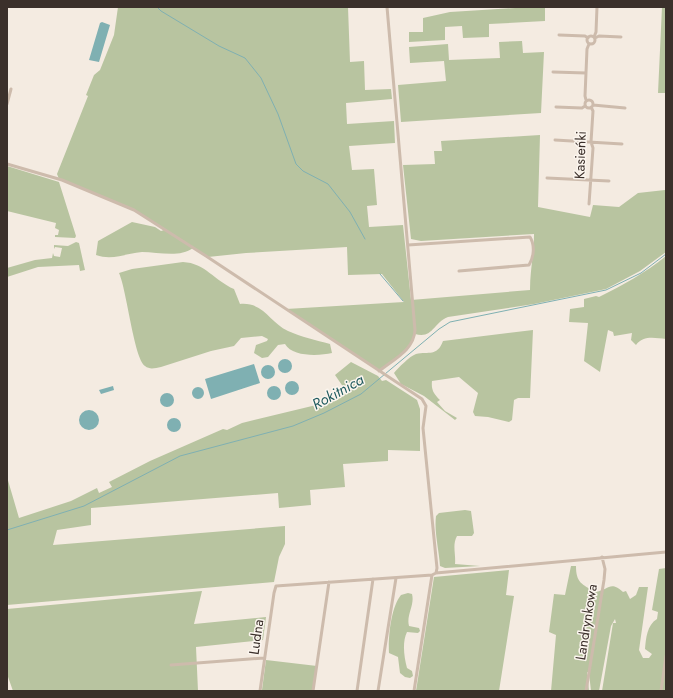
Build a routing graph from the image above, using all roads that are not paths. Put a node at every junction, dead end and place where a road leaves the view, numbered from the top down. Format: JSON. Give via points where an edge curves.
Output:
{"nodes":[{"id":1,"x":387,"y":7,"type":"edge"},
{"id":2,"x":597,"y":7,"type":"edge"},
{"id":3,"x":559,"y":35,"type":"dead end"},
{"id":4,"x":621,"y":37,"type":"dead end"},
{"id":5,"x":588,"y":38,"type":"junction"},
{"id":6,"x":594,"y":38,"type":"junction"},
{"id":7,"x":589,"y":44,"type":"junction"},
{"id":8,"x":553,"y":72,"type":"dead end"},
{"id":9,"x":586,"y":73,"type":"junction"},
{"id":10,"x":11,"y":89,"type":"dead end"},
{"id":11,"x":586,"y":100,"type":"junction"},
{"id":12,"x":7,"y":104,"type":"edge"},
{"id":13,"x":585,"y":106,"type":"junction"},
{"id":14,"x":592,"y":106,"type":"junction"},
{"id":15,"x":556,"y":107,"type":"dead end"},
{"id":16,"x":625,"y":108,"type":"dead end"},
{"id":17,"x":555,"y":140,"type":"dead end"},
{"id":18,"x":591,"y":142,"type":"junction"},
{"id":19,"x":622,"y":144,"type":"dead end"},
{"id":20,"x":7,"y":164,"type":"edge"},
{"id":21,"x":547,"y":178,"type":"dead end"},
{"id":22,"x":591,"y":180,"type":"junction"},
{"id":23,"x":609,"y":181,"type":"dead end"},
{"id":24,"x":589,"y":204,"type":"dead end"},
{"id":25,"x":408,"y":245,"type":"junction"},
{"id":26,"x":459,"y":271,"type":"dead end"},
{"id":27,"x":381,"y":372,"type":"junction"},
{"id":28,"x":666,"y":552,"type":"edge"},
{"id":29,"x":602,"y":557,"type":"junction"},
{"id":30,"x":436,"y":573,"type":"junction"},
{"id":31,"x":432,"y":575,"type":"junction"},
{"id":32,"x":396,"y":578,"type":"junction"},
{"id":33,"x":373,"y":579,"type":"junction"},
{"id":34,"x":329,"y":582,"type":"junction"},
{"id":35,"x":666,"y":656,"type":"edge"},
{"id":36,"x":264,"y":658,"type":"junction"},
{"id":37,"x":171,"y":665,"type":"dead end"},
{"id":38,"x":260,"y":691,"type":"edge"},
{"id":39,"x":313,"y":691,"type":"edge"},
{"id":40,"x":357,"y":691,"type":"edge"},
{"id":41,"x":378,"y":691,"type":"edge"},
{"id":42,"x":414,"y":691,"type":"edge"},
{"id":43,"x":586,"y":691,"type":"edge"},
{"id":44,"x":661,"y":691,"type":"edge"}],
"edges":[{"from":1,"to":25,"type":"street"},
{"from":2,"to":6,"type":"street"},
{"from":3,"to":5,"type":"street"},
{"from":4,"to":6,"type":"street"},
{"from":5,"to":6,"type":"street"},
{"from":5,"to":7,"type":"street"},
{"from":6,"to":7,"type":"street","via":[[594,44]]},
{"from":7,"to":9,"type":"street"},
{"from":8,"to":9,"type":"street"},
{"from":9,"to":11,"type":"street"},
{"from":10,"to":12,"type":"street"},
{"from":11,"to":13,"type":"street"},
{"from":11,"to":14,"type":"street","via":[[591,100]]},
{"from":13,"to":14,"type":"street"},
{"from":13,"to":15,"type":"street"},
{"from":14,"to":16,"type":"street"},
{"from":14,"to":18,"type":"street","name":"Kasieńki"},
{"from":17,"to":18,"type":"street"},
{"from":18,"to":19,"type":"street"},
{"from":18,"to":22,"type":"street","name":"Kasieńki"},
{"from":20,"to":27,"type":"street","via":[[39,172],[118,202]]},
{"from":21,"to":22,"type":"street"},
{"from":22,"to":23,"type":"street"},
{"from":22,"to":24,"type":"street","name":"Kasieńki"},
{"from":25,"to":26,"type":"street","via":[[530,237],[532,241],[532,260],[529,265]]},
{"from":25,"to":27,"type":"street","via":[[414,340],[410,347]]},
{"from":27,"to":30,"type":"street","via":[[425,402],[423,428]]},
{"from":28,"to":29,"type":"street"},
{"from":29,"to":30,"type":"street"},
{"from":29,"to":43,"type":"street","name":"Landrynkowa","via":[[604,580]]},
{"from":30,"to":31,"type":"street"},
{"from":31,"to":32,"type":"street"},
{"from":31,"to":42,"type":"street"},
{"from":32,"to":33,"type":"street"},
{"from":32,"to":41,"type":"street"},
{"from":33,"to":34,"type":"street"},
{"from":33,"to":40,"type":"street"},
{"from":34,"to":36,"type":"street","name":"Ludna","via":[[276,586]]},
{"from":34,"to":39,"type":"street"},
{"from":35,"to":44,"type":"street"},
{"from":36,"to":37,"type":"street"},
{"from":36,"to":38,"type":"street","name":"Ludna"}]}
